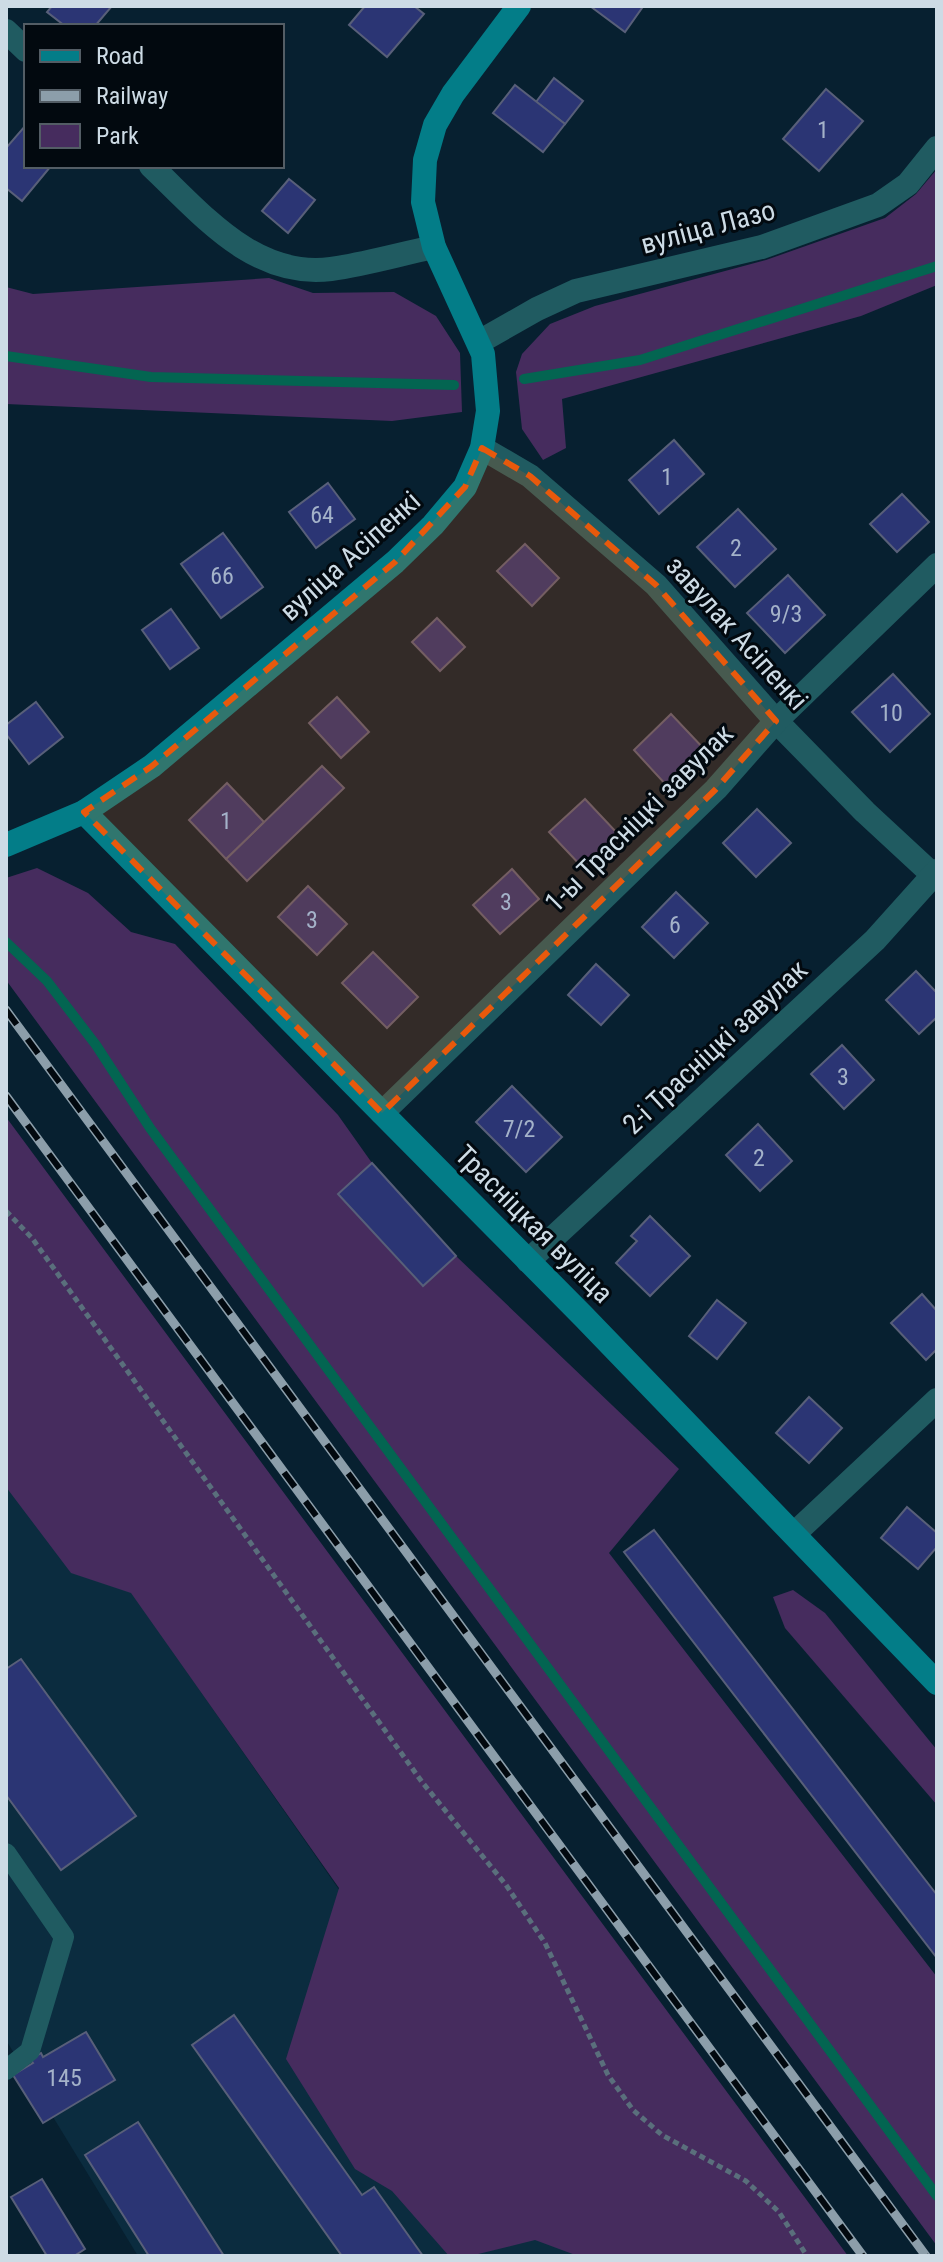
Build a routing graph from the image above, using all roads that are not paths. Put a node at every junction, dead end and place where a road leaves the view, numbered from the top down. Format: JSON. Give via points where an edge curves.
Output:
{"nodes":[{"id":1,"x":519,"y":6,"type":"edge"},
{"id":2,"x":6,"y":31,"type":"edge"},
{"id":3,"x":24,"y":48,"type":"edge"},
{"id":4,"x":937,"y":148,"type":"edge"},
{"id":5,"x":153,"y":168,"type":"edge"},
{"id":6,"x":434,"y":247,"type":"junction"},
{"id":7,"x":479,"y":342,"type":"junction"},
{"id":8,"x":482,"y":448,"type":"junction"},
{"id":9,"x":937,"y":565,"type":"edge"},
{"id":10,"x":776,"y":721,"type":"junction"},
{"id":11,"x":84,"y":812,"type":"junction"},
{"id":12,"x":6,"y":844,"type":"edge"},
{"id":13,"x":935,"y":873,"type":"edge"},
{"id":14,"x":382,"y":1113,"type":"junction"},
{"id":15,"x":528,"y":1261,"type":"junction"},
{"id":16,"x":937,"y":1400,"type":"edge"},
{"id":17,"x":794,"y":1534,"type":"junction"},
{"id":18,"x":937,"y":1683,"type":"edge"},
{"id":19,"x":6,"y":1853,"type":"edge"},
{"id":20,"x":6,"y":2070,"type":"edge"}],
"edges":[{"from":1,"to":6,"type":"street","name":"вуліца Асіпенкі","via":[[435,125],[425,160],[423,202]]},
{"from":2,"to":3,"type":"street"},
{"from":4,"to":7,"type":"street","name":"вуліца Лазо","via":[[908,184],[878,205],[762,247],[576,291]]},
{"from":5,"to":6,"type":"street","via":[[256,257],[291,268],[329,269]]},
{"from":6,"to":7,"type":"street","name":"вуліца Асіпенкі"},
{"from":7,"to":8,"type":"street","name":"вуліца Асіпенкі","via":[[488,411]]},
{"from":8,"to":10,"type":"street","name":"завулак Асіпенкі","via":[[530,476],[656,585]]},
{"from":8,"to":11,"type":"street","name":"вуліца Асіпенкі","via":[[465,487],[395,562],[152,766]]},
{"from":9,"to":10,"type":"street","name":"1-ы Трасніцкі завулак"},
{"from":10,"to":13,"type":"street","name":"завулак Асіпенкі","via":[[865,812]]},
{"from":10,"to":14,"type":"street","name":"1-ы Трасніцкі завулак","via":[[716,789]]},
{"from":11,"to":12,"type":"street","name":"вуліца Асіпенкі"},
{"from":11,"to":14,"type":"street","name":"Трасніцкая вуліца"},
{"from":13,"to":15,"type":"street","name":"2-і Трасніцкі завулак","via":[[875,940]]},
{"from":14,"to":15,"type":"street","name":"Трасніцкая вуліца"},
{"from":15,"to":17,"type":"street","name":"Трасніцкая вуліца"},
{"from":16,"to":17,"type":"street"},
{"from":17,"to":18,"type":"street","name":"Трасніцкая вуліца"},
{"from":19,"to":20,"type":"lane","via":[[64,1937],[30,2051]]}]}
